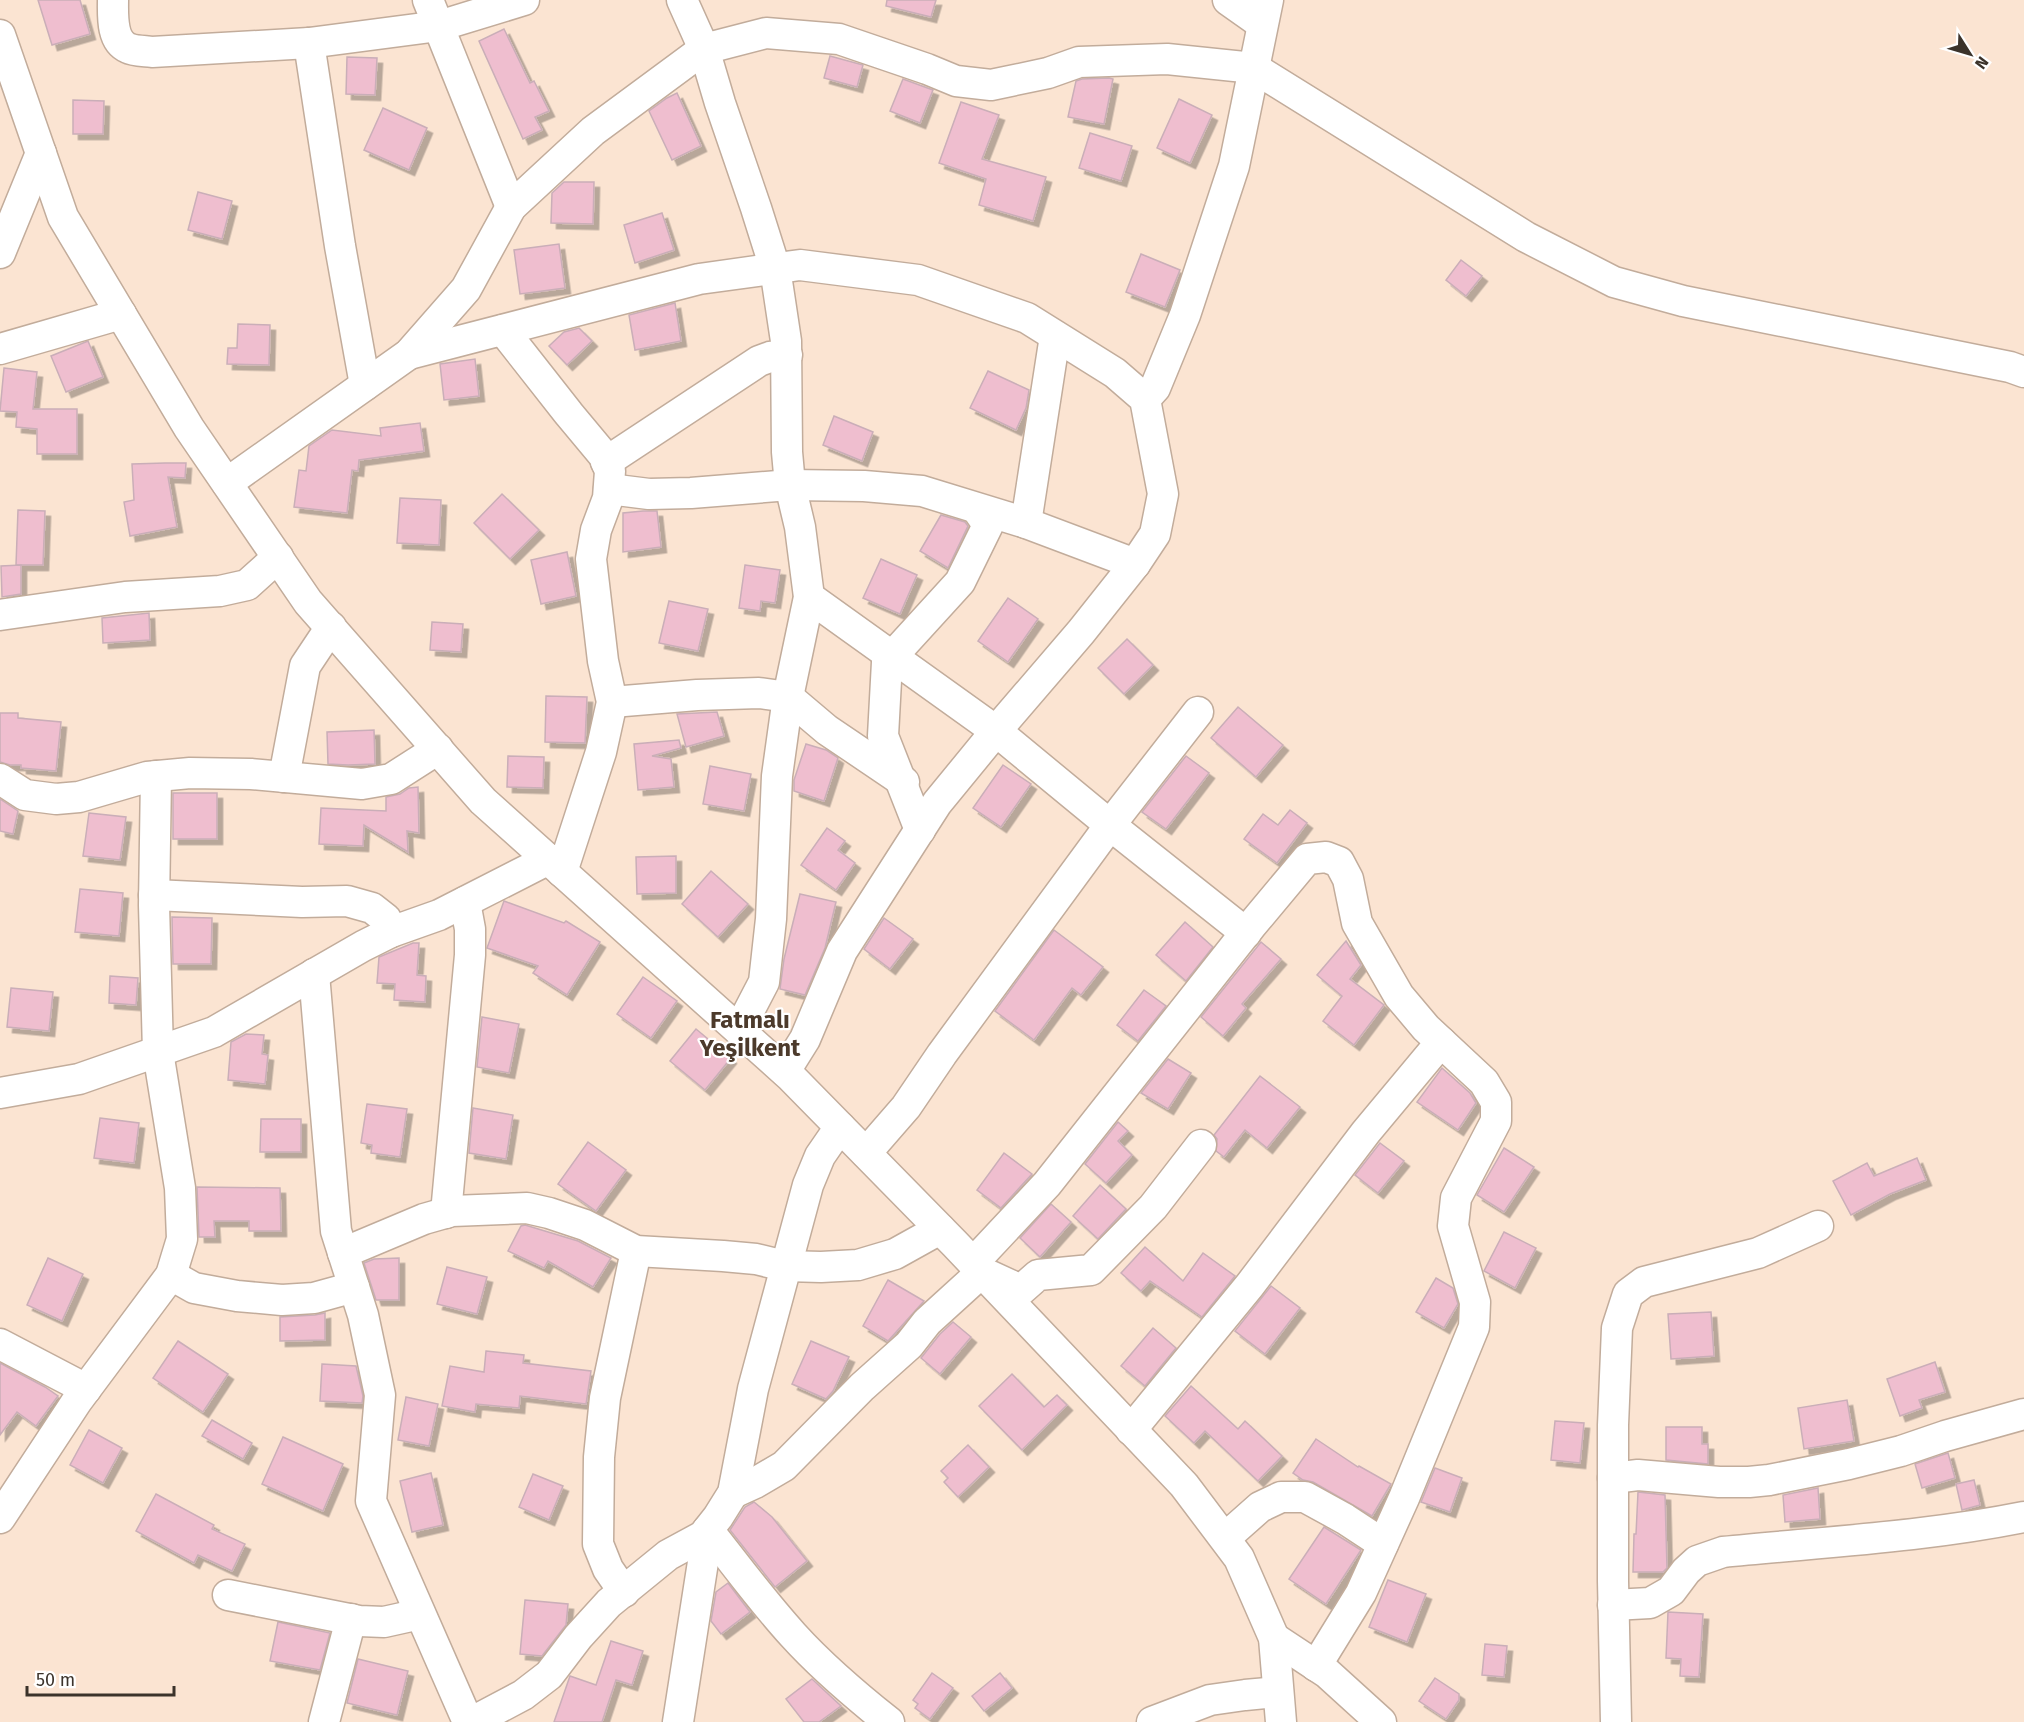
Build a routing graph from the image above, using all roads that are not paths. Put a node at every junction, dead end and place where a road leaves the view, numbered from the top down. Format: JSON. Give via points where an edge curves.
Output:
{"nodes":[{"id":1,"x":113,"y":0,"type":"edge"},
{"id":2,"x":524,"y":0,"type":"edge"},
{"id":3,"x":682,"y":0,"type":"edge"},
{"id":4,"x":1228,"y":0,"type":"edge"},
{"id":5,"x":1265,"y":12,"type":"edge"},
{"id":6,"x":433,"y":13,"type":"edge"},
{"id":7,"x":0,"y":35,"type":"edge"},
{"id":8,"x":309,"y":44,"type":"junction"},
{"id":9,"x":704,"y":49,"type":"junction"},
{"id":10,"x":1254,"y":68,"type":"junction"},
{"id":11,"x":41,"y":153,"type":"junction"},
{"id":12,"x":511,"y":207,"type":"junction"},
{"id":13,"x":0,"y":253,"type":"edge"},
{"id":14,"x":775,"y":268,"type":"junction"},
{"id":15,"x":121,"y":314,"type":"junction"},
{"id":16,"x":502,"y":330,"type":"junction"},
{"id":17,"x":1054,"y":336,"type":"junction"},
{"id":18,"x":8,"y":341,"type":"edge"},
{"id":19,"x":409,"y":354,"type":"junction"},
{"id":20,"x":787,"y":355,"type":"junction"},
{"id":21,"x":2024,"y":372,"type":"edge"},
{"id":22,"x":365,"y":385,"type":"junction"},
{"id":23,"x":1145,"y":399,"type":"junction"},
{"id":24,"x":607,"y":476,"type":"junction"},
{"id":25,"x":227,"y":483,"type":"junction"},
{"id":26,"x":790,"y":485,"type":"junction"},
{"id":27,"x":977,"y":509,"type":"junction"},
{"id":28,"x":1026,"y":523,"type":"junction"},
{"id":29,"x":278,"y":556,"type":"junction"},
{"id":30,"x":1135,"y":564,"type":"junction"},
{"id":31,"x":809,"y":597,"type":"junction"},
{"id":32,"x":0,"y":615,"type":"edge"},
{"id":33,"x":331,"y":627,"type":"junction"},
{"id":34,"x":892,"y":656,"type":"junction"},
{"id":35,"x":788,"y":697,"type":"junction"},
{"id":36,"x":612,"y":702,"type":"junction"},
{"id":37,"x":1198,"y":712,"type":"dead end"},
{"id":38,"x":996,"y":730,"type":"junction"},
{"id":39,"x":438,"y":749,"type":"junction"},
{"id":40,"x":156,"y":776,"type":"junction"},
{"id":41,"x":284,"y":777,"type":"junction"},
{"id":42,"x":0,"y":779,"type":"edge"},
{"id":43,"x":900,"y":779,"type":"junction"},
{"id":44,"x":937,"y":803,"type":"junction"},
{"id":45,"x":1110,"y":825,"type":"junction"},
{"id":46,"x":920,"y":830,"type":"junction"},
{"id":47,"x":556,"y":866,"type":"junction"},
{"id":48,"x":154,"y":895,"type":"junction"},
{"id":49,"x":465,"y":902,"type":"junction"},
{"id":50,"x":391,"y":932,"type":"junction"},
{"id":51,"x":1246,"y":933,"type":"junction"},
{"id":52,"x":314,"y":974,"type":"junction"},
{"id":53,"x":739,"y":1030,"type":"junction"},
{"id":54,"x":1441,"y":1042,"type":"junction"},
{"id":55,"x":158,"y":1052,"type":"junction"},
{"id":56,"x":785,"y":1071,"type":"junction"},
{"id":57,"x":0,"y":1093,"type":"edge"},
{"id":58,"x":840,"y":1126,"type":"junction"},
{"id":59,"x":1201,"y":1145,"type":"dead end"},
{"id":60,"x":866,"y":1153,"type":"junction"},
{"id":61,"x":446,"y":1213,"type":"junction"},
{"id":62,"x":1818,"y":1226,"type":"dead end"},
{"id":63,"x":940,"y":1229,"type":"junction"},
{"id":64,"x":636,"y":1251,"type":"junction"},
{"id":65,"x":343,"y":1253,"type":"junction"},
{"id":66,"x":785,"y":1266,"type":"junction"},
{"id":67,"x":977,"y":1268,"type":"junction"},
{"id":68,"x":171,"y":1275,"type":"junction"},
{"id":69,"x":354,"y":1287,"type":"junction"},
{"id":70,"x":0,"y":1344,"type":"edge"},
{"id":71,"x":86,"y":1389,"type":"junction"},
{"id":72,"x":2024,"y":1414,"type":"edge"},
{"id":73,"x":1131,"y":1430,"type":"junction"},
{"id":74,"x":1613,"y":1478,"type":"junction"},
{"id":75,"x":733,"y":1493,"type":"junction"},
{"id":76,"x":2024,"y":1517,"type":"edge"},
{"id":77,"x":0,"y":1518,"type":"edge"},
{"id":78,"x":708,"y":1530,"type":"junction"},
{"id":79,"x":1225,"y":1538,"type":"junction"},
{"id":80,"x":1383,"y":1544,"type":"junction"},
{"id":81,"x":624,"y":1592,"type":"junction"},
{"id":82,"x":228,"y":1595,"type":"dead end"},
{"id":83,"x":1613,"y":1605,"type":"junction"},
{"id":84,"x":420,"y":1614,"type":"junction"},
{"id":85,"x":351,"y":1619,"type":"junction"},
{"id":86,"x":1274,"y":1638,"type":"junction"},
{"id":87,"x":1316,"y":1666,"type":"junction"},
{"id":88,"x":1278,"y":1692,"type":"junction"},
{"id":89,"x":324,"y":1722,"type":"edge"},
{"id":90,"x":468,"y":1722,"type":"edge"},
{"id":91,"x":472,"y":1722,"type":"edge"},
{"id":92,"x":678,"y":1722,"type":"edge"},
{"id":93,"x":889,"y":1722,"type":"edge"},
{"id":94,"x":1152,"y":1722,"type":"edge"},
{"id":95,"x":1281,"y":1722,"type":"edge"},
{"id":96,"x":1381,"y":1722,"type":"edge"},
{"id":97,"x":1616,"y":1722,"type":"edge"}],
"edges":[{"from":1,"to":8,"type":"street","via":[[118,40],[128,49],[152,52]]},
{"from":2,"to":6,"type":"street"},
{"from":3,"to":9,"type":"street"},
{"from":4,"to":5,"type":"street"},
{"from":5,"to":10,"type":"street"},
{"from":6,"to":8,"type":"street"},
{"from":6,"to":12,"type":"street"},
{"from":7,"to":11,"type":"street"},
{"from":8,"to":22,"type":"street"},
{"from":9,"to":10,"type":"street","via":[[766,33],[839,39],[956,81],[991,85],[1079,62],[1167,59]]},
{"from":9,"to":12,"type":"street","via":[[593,131]]},
{"from":9,"to":14,"type":"street"},
{"from":10,"to":21,"type":"street","via":[[1526,237],[1614,282],[1683,301]]},
{"from":10,"to":23,"type":"street","via":[[1234,166],[1185,315],[1155,388]]},
{"from":11,"to":13,"type":"street"},
{"from":11,"to":15,"type":"street","via":[[63,217]]},
{"from":12,"to":19,"type":"street","via":[[466,289]]},
{"from":14,"to":16,"type":"street","via":[[699,279]]},
{"from":14,"to":17,"type":"street","via":[[800,265],[918,280],[1027,318]]},
{"from":14,"to":20,"type":"street"},
{"from":15,"to":18,"type":"street"},
{"from":15,"to":25,"type":"street"},
{"from":16,"to":19,"type":"street"},
{"from":16,"to":24,"type":"street","via":[[604,456]]},
{"from":17,"to":23,"type":"street","via":[[1115,373]]},
{"from":17,"to":28,"type":"street"},
{"from":19,"to":22,"type":"street"},
{"from":20,"to":24,"type":"street","via":[[759,362]]},
{"from":20,"to":26,"type":"street"},
{"from":22,"to":25,"type":"street"},
{"from":23,"to":30,"type":"street","via":[[1163,494],[1155,534]]},
{"from":24,"to":26,"type":"street","via":[[649,494]]},
{"from":24,"to":36,"type":"street","via":[[608,498],[596,530],[591,560]]},
{"from":25,"to":29,"type":"street"},
{"from":26,"to":27,"type":"street","via":[[922,491]]},
{"from":26,"to":31,"type":"street"},
{"from":27,"to":28,"type":"street"},
{"from":27,"to":34,"type":"street","via":[[988,525],[960,582]]},
{"from":28,"to":30,"type":"street"},
{"from":29,"to":32,"type":"street","via":[[248,585],[220,591],[125,597]]},
{"from":29,"to":33,"type":"street","via":[[308,602]]},
{"from":30,"to":38,"type":"street"},
{"from":31,"to":34,"type":"street"},
{"from":31,"to":35,"type":"street"},
{"from":33,"to":39,"type":"street"},
{"from":33,"to":41,"type":"street","via":[[305,666]]},
{"from":34,"to":38,"type":"street"},
{"from":34,"to":43,"type":"street","via":[[887,662],[883,736]]},
{"from":35,"to":36,"type":"street","via":[[759,693]]},
{"from":35,"to":43,"type":"street","via":[[827,730]]},
{"from":35,"to":53,"type":"street","via":[[777,776],[771,919],[764,982]]},
{"from":36,"to":47,"type":"street","via":[[602,752]]},
{"from":37,"to":45,"type":"street"},
{"from":38,"to":44,"type":"street"},
{"from":38,"to":45,"type":"street"},
{"from":39,"to":41,"type":"street","via":[[391,779],[362,784]]},
{"from":39,"to":47,"type":"street","via":[[483,801]]},
{"from":40,"to":41,"type":"street","via":[[190,773]]},
{"from":40,"to":42,"type":"street","via":[[79,797],[56,799],[25,795]]},
{"from":40,"to":48,"type":"street"},
{"from":43,"to":44,"type":"street"},
{"from":43,"to":46,"type":"street"},
{"from":44,"to":46,"type":"street"},
{"from":45,"to":51,"type":"street"},
{"from":45,"to":60,"type":"street","via":[[906,1107]]},
{"from":46,"to":56,"type":"street","via":[[842,951],[805,1040]]},
{"from":47,"to":49,"type":"street"},
{"from":47,"to":53,"type":"street"},
{"from":48,"to":50,"type":"street","via":[[347,901],[372,908],[386,919]]},
{"from":48,"to":55,"type":"street"},
{"from":49,"to":50,"type":"street"},
{"from":49,"to":61,"type":"street","via":[[470,955]]},
{"from":50,"to":52,"type":"street"},
{"from":51,"to":54,"type":"street","via":[[1307,859],[1326,857],[1339,862],[1348,879],[1357,922],[1399,996]]},
{"from":51,"to":67,"type":"street"},
{"from":52,"to":55,"type":"street","via":[[214,1032]]},
{"from":52,"to":65,"type":"street","via":[[336,1232]]},
{"from":53,"to":56,"type":"street"},
{"from":54,"to":73,"type":"street"},
{"from":54,"to":80,"type":"street","via":[[1484,1082],[1496,1102],[1496,1121],[1456,1197],[1453,1226],[1475,1302],[1474,1327]]},
{"from":55,"to":57,"type":"street","via":[[79,1079]]},
{"from":55,"to":68,"type":"street","via":[[180,1188],[182,1239]]},
{"from":56,"to":58,"type":"street"},
{"from":58,"to":60,"type":"street"},
{"from":58,"to":66,"type":"street","via":[[820,1156],[808,1185]]},
{"from":59,"to":67,"type":"street","via":[[1154,1207],[1091,1270],[1038,1275],[1021,1290]]},
{"from":60,"to":63,"type":"street"},
{"from":61,"to":64,"type":"street","via":[[527,1208],[585,1225]]},
{"from":61,"to":65,"type":"street"},
{"from":62,"to":74,"type":"street","via":[[1758,1253],[1644,1282],[1628,1294],[1617,1329]]},
{"from":63,"to":66,"type":"street","via":[[895,1254],[858,1265]]},
{"from":63,"to":67,"type":"street"},
{"from":64,"to":66,"type":"street","via":[[745,1258]]},
{"from":64,"to":81,"type":"street","via":[[605,1398],[599,1457],[598,1544],[608,1569]]},
{"from":65,"to":69,"type":"street"},
{"from":66,"to":75,"type":"street","via":[[753,1389]]},
{"from":67,"to":73,"type":"street"},
{"from":67,"to":75,"type":"street","via":[[909,1345],[784,1466]]},
{"from":68,"to":69,"type":"street","via":[[194,1288],[282,1300],[314,1298]]},
{"from":68,"to":71,"type":"street"},
{"from":69,"to":84,"type":"street","via":[[380,1395],[371,1501]]},
{"from":70,"to":71,"type":"street"},
{"from":71,"to":77,"type":"street"},
{"from":72,"to":74,"type":"street","via":[[1901,1451],[1770,1480],[1719,1482],[1638,1475]]},
{"from":73,"to":79,"type":"street","via":[[1184,1485]]},
{"from":74,"to":83,"type":"street"},
{"from":75,"to":78,"type":"street"},
{"from":76,"to":83,"type":"street","via":[[1916,1535],[1723,1552],[1697,1561],[1671,1591],[1650,1603]]},
{"from":78,"to":81,"type":"street","via":[[668,1555]]},
{"from":78,"to":92,"type":"street"},
{"from":78,"to":93,"type":"street","via":[[795,1637]]},
{"from":79,"to":80,"type":"street","via":[[1260,1507],[1281,1497],[1305,1497]]},
{"from":79,"to":86,"type":"street","via":[[1239,1558]]},
{"from":80,"to":87,"type":"street","via":[[1361,1593]]},
{"from":81,"to":91,"type":"street","via":[[578,1637],[549,1676]]},
{"from":82,"to":85,"type":"street"},
{"from":83,"to":97,"type":"street"},
{"from":84,"to":85,"type":"street","via":[[384,1622]]},
{"from":84,"to":90,"type":"street"},
{"from":85,"to":89,"type":"street"},
{"from":86,"to":87,"type":"street"},
{"from":86,"to":88,"type":"street"},
{"from":87,"to":96,"type":"street"},
{"from":88,"to":94,"type":"street","via":[[1210,1700]]},
{"from":88,"to":95,"type":"street"}]}
